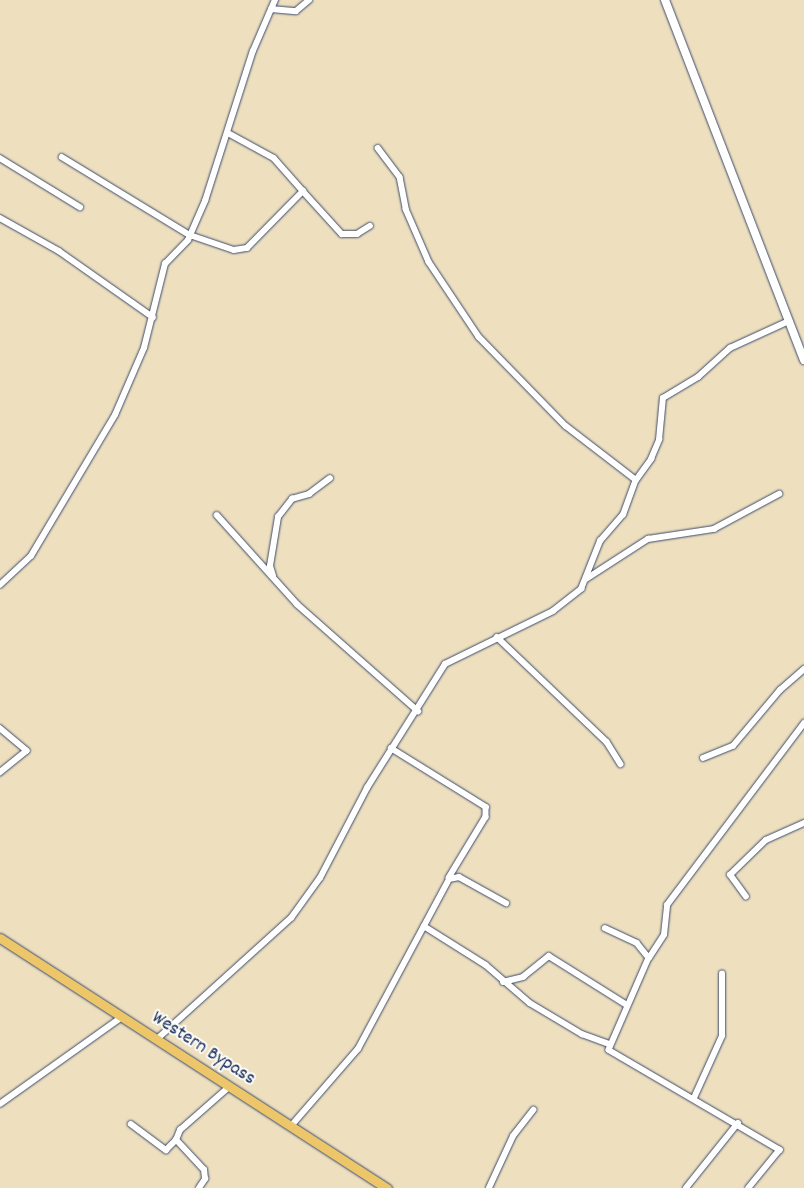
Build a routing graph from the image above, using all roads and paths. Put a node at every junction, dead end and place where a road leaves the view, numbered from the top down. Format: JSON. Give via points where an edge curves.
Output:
{"nodes":[{"id":1,"x":275,"y":0,"type":"edge"},
{"id":2,"x":309,"y":0,"type":"edge"},
{"id":3,"x":665,"y":0,"type":"edge"},
{"id":4,"x":271,"y":9,"type":"junction"},
{"id":5,"x":228,"y":133,"type":"junction"},
{"id":6,"x":378,"y":148,"type":"dead end"},
{"id":7,"x":62,"y":157,"type":"dead end"},
{"id":8,"x":0,"y":158,"type":"edge"},
{"id":9,"x":303,"y":191,"type":"junction"},
{"id":10,"x":80,"y":207,"type":"dead end"},
{"id":11,"x":0,"y":218,"type":"edge"},
{"id":12,"x":370,"y":226,"type":"dead end"},
{"id":13,"x":190,"y":235,"type":"junction"},
{"id":14,"x":153,"y":318,"type":"junction"},
{"id":15,"x":789,"y":321,"type":"junction"},
{"id":16,"x":804,"y":360,"type":"edge"},
{"id":17,"x":330,"y":478,"type":"dead end"},
{"id":18,"x":636,"y":480,"type":"junction"},
{"id":19,"x":779,"y":494,"type":"dead end"},
{"id":20,"x":216,"y":515,"type":"dead end"},
{"id":21,"x":586,"y":579,"type":"junction"},
{"id":22,"x":0,"y":585,"type":"edge"},
{"id":23,"x":282,"y":588,"type":"junction"},
{"id":24,"x":497,"y":637,"type":"junction"},
{"id":25,"x":804,"y":669,"type":"edge"},
{"id":26,"x":418,"y":711,"type":"junction"},
{"id":27,"x":804,"y":722,"type":"edge"},
{"id":28,"x":0,"y":728,"type":"edge"},
{"id":29,"x":391,"y":748,"type":"junction"},
{"id":30,"x":703,"y":758,"type":"dead end"},
{"id":31,"x":621,"y":764,"type":"dead end"},
{"id":32,"x":0,"y":773,"type":"edge"},
{"id":33,"x":804,"y":823,"type":"edge"},
{"id":34,"x":449,"y":879,"type":"junction"},
{"id":35,"x":746,"y":897,"type":"dead end"},
{"id":36,"x":506,"y":903,"type":"dead end"},
{"id":37,"x":424,"y":926,"type":"junction"},
{"id":38,"x":605,"y":928,"type":"dead end"},
{"id":39,"x":0,"y":938,"type":"edge"},
{"id":40,"x":649,"y":958,"type":"junction"},
{"id":41,"x":722,"y":974,"type":"dead end"},
{"id":42,"x":503,"y":982,"type":"junction"},
{"id":43,"x":627,"y":1005,"type":"junction"},
{"id":44,"x":122,"y":1017,"type":"junction"},
{"id":45,"x":156,"y":1040,"type":"junction"},
{"id":46,"x":609,"y":1044,"type":"junction"},
{"id":47,"x":229,"y":1087,"type":"junction"},
{"id":48,"x":694,"y":1098,"type":"junction"},
{"id":49,"x":0,"y":1104,"type":"edge"},
{"id":50,"x":533,"y":1110,"type":"dead end"},
{"id":51,"x":738,"y":1123,"type":"junction"},
{"id":52,"x":131,"y":1124,"type":"dead end"},
{"id":53,"x":291,"y":1126,"type":"junction"},
{"id":54,"x":176,"y":1140,"type":"junction"},
{"id":55,"x":199,"y":1188,"type":"edge"},
{"id":56,"x":387,"y":1188,"type":"edge"},
{"id":57,"x":489,"y":1188,"type":"edge"},
{"id":58,"x":686,"y":1188,"type":"edge"},
{"id":59,"x":749,"y":1188,"type":"edge"}],
"edges":[{"from":1,"to":4,"type":"street"},
{"from":2,"to":4,"type":"street","via":[[296,11]]},
{"from":3,"to":15,"type":"street"},
{"from":4,"to":5,"type":"street","via":[[253,51]]},
{"from":5,"to":9,"type":"street","via":[[274,158]]},
{"from":5,"to":13,"type":"street"},
{"from":6,"to":18,"type":"street","via":[[400,177],[406,209],[425,254],[479,336],[566,426]]},
{"from":7,"to":13,"type":"street"},
{"from":8,"to":10,"type":"street"},
{"from":9,"to":12,"type":"street","via":[[342,234],[357,234]]},
{"from":9,"to":13,"type":"street","via":[[243,250]]},
{"from":11,"to":14,"type":"street","via":[[59,251]]},
{"from":13,"to":14,"type":"street","via":[[166,261]]},
{"from":14,"to":22,"type":"street","via":[[115,415],[75,487],[31,556]]},
{"from":15,"to":16,"type":"street"},
{"from":15,"to":18,"type":"street","via":[[730,348],[698,376],[663,398],[659,440],[645,473]]},
{"from":17,"to":23,"type":"street","via":[[309,494],[292,499],[276,520],[270,566]]},
{"from":18,"to":21,"type":"street","via":[[623,515],[600,541]]},
{"from":19,"to":21,"type":"street","via":[[714,529],[648,539]]},
{"from":20,"to":23,"type":"street"},
{"from":21,"to":24,"type":"street","via":[[553,611]]},
{"from":23,"to":26,"type":"street","via":[[360,664]]},
{"from":24,"to":26,"type":"street","via":[[445,664]]},
{"from":24,"to":31,"type":"street","via":[[607,742]]},
{"from":25,"to":30,"type":"street","via":[[780,690],[733,746]]},
{"from":26,"to":29,"type":"street"},
{"from":27,"to":40,"type":"street","via":[[667,905],[664,936]]},
{"from":28,"to":32,"type":"street","via":[[27,751]]},
{"from":29,"to":34,"type":"street","via":[[486,807],[486,817]]},
{"from":29,"to":45,"type":"street","via":[[320,878],[291,918]]},
{"from":33,"to":35,"type":"street","via":[[766,840],[730,875]]},
{"from":34,"to":36,"type":"street","via":[[459,877]]},
{"from":34,"to":37,"type":"street"},
{"from":37,"to":42,"type":"street"},
{"from":37,"to":53,"type":"street","via":[[358,1050]]},
{"from":38,"to":40,"type":"street","via":[[637,943]]},
{"from":39,"to":44,"type":"main road","name":"Western Bypass"},
{"from":40,"to":43,"type":"street"},
{"from":41,"to":48,"type":"street","via":[[722,1036]]},
{"from":42,"to":43,"type":"street","via":[[522,977],[549,956]]},
{"from":42,"to":46,"type":"street","via":[[582,1034]]},
{"from":43,"to":46,"type":"street"},
{"from":44,"to":45,"type":"main road","name":"Western Bypass"},
{"from":44,"to":49,"type":"street"},
{"from":45,"to":47,"type":"main road","name":"Western Bypass"},
{"from":46,"to":48,"type":"street","via":[[616,1057]]},
{"from":47,"to":53,"type":"main road","name":"Western Bypass"},
{"from":47,"to":54,"type":"street","via":[[180,1130]]},
{"from":48,"to":51,"type":"street"},
{"from":50,"to":57,"type":"street","via":[[513,1136]]},
{"from":51,"to":58,"type":"street"},
{"from":51,"to":59,"type":"street","via":[[780,1150]]},
{"from":52,"to":54,"type":"street","via":[[166,1150]]},
{"from":53,"to":56,"type":"main road","name":"Western Bypass"},
{"from":54,"to":55,"type":"street","via":[[204,1170],[205,1179]]}]}
